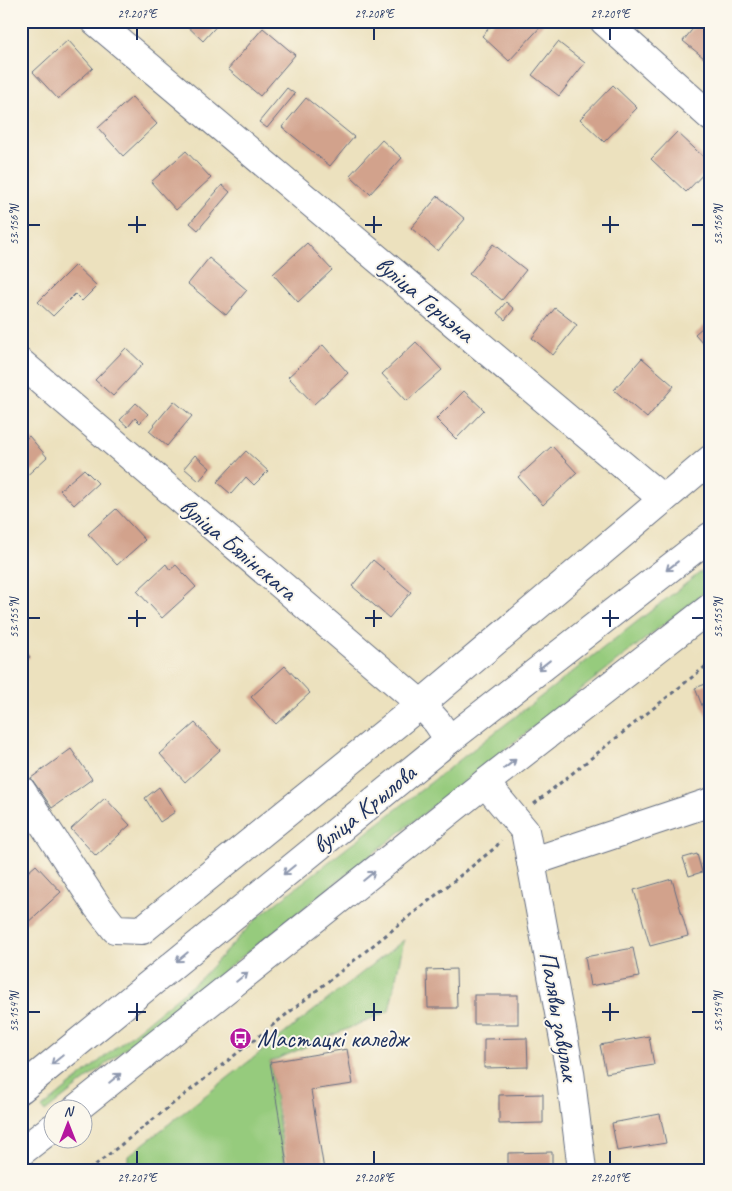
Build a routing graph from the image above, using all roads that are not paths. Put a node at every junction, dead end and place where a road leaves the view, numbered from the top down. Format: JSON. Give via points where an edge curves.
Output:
{"nodes":[{"id":1,"x":95,"y":21,"type":"edge"},
{"id":2,"x":604,"y":21,"type":"edge"},
{"id":3,"x":711,"y":116,"type":"edge"},
{"id":4,"x":26,"y":374,"type":"edge"},
{"id":5,"x":711,"y":460,"type":"edge"},
{"id":6,"x":663,"y":499,"type":"junction"},
{"id":7,"x":711,"y":536,"type":"edge"},
{"id":8,"x":711,"y":606,"type":"edge"},
{"id":9,"x":421,"y":704,"type":"junction"},
{"id":10,"x":449,"y":740,"type":"junction"},
{"id":11,"x":485,"y":783,"type":"junction"},
{"id":12,"x":21,"y":790,"type":"edge"},
{"id":13,"x":711,"y":802,"type":"edge"},
{"id":14,"x":532,"y":862,"type":"junction"},
{"id":15,"x":21,"y":1089,"type":"edge"},
{"id":16,"x":90,"y":1098,"type":"edge"},
{"id":17,"x":42,"y":1134,"type":"edge"},
{"id":18,"x":24,"y":1145,"type":"edge"},
{"id":19,"x":582,"y":1170,"type":"edge"}],
"edges":[{"from":1,"to":6,"type":"street","name":"вуліца Герцэна"},
{"from":2,"to":3,"type":"street"},
{"from":4,"to":9,"type":"street","name":"вуліца Бялінскага"},
{"from":5,"to":6,"type":"street"},
{"from":6,"to":9,"type":"street"},
{"from":7,"to":10,"type":"street","name":"вуліца Крылова","one_way":true},
{"from":11,"to":8,"type":"street","one_way":true},
{"from":9,"to":10,"type":"street","name":"вуліца Бялінскага"},
{"from":9,"to":12,"type":"street","via":[[142,930],[115,929]]},
{"from":10,"to":15,"type":"street","name":"вуліца Крылова","one_way":true},
{"from":11,"to":14,"type":"street","name":"Палявы завулак","via":[[525,831]]},
{"from":16,"to":11,"type":"street","one_way":true},
{"from":13,"to":14,"type":"street"},
{"from":14,"to":19,"type":"street","name":"Палявы завулак","via":[[570,1072]]},
{"from":17,"to":18,"type":"street"}]}
